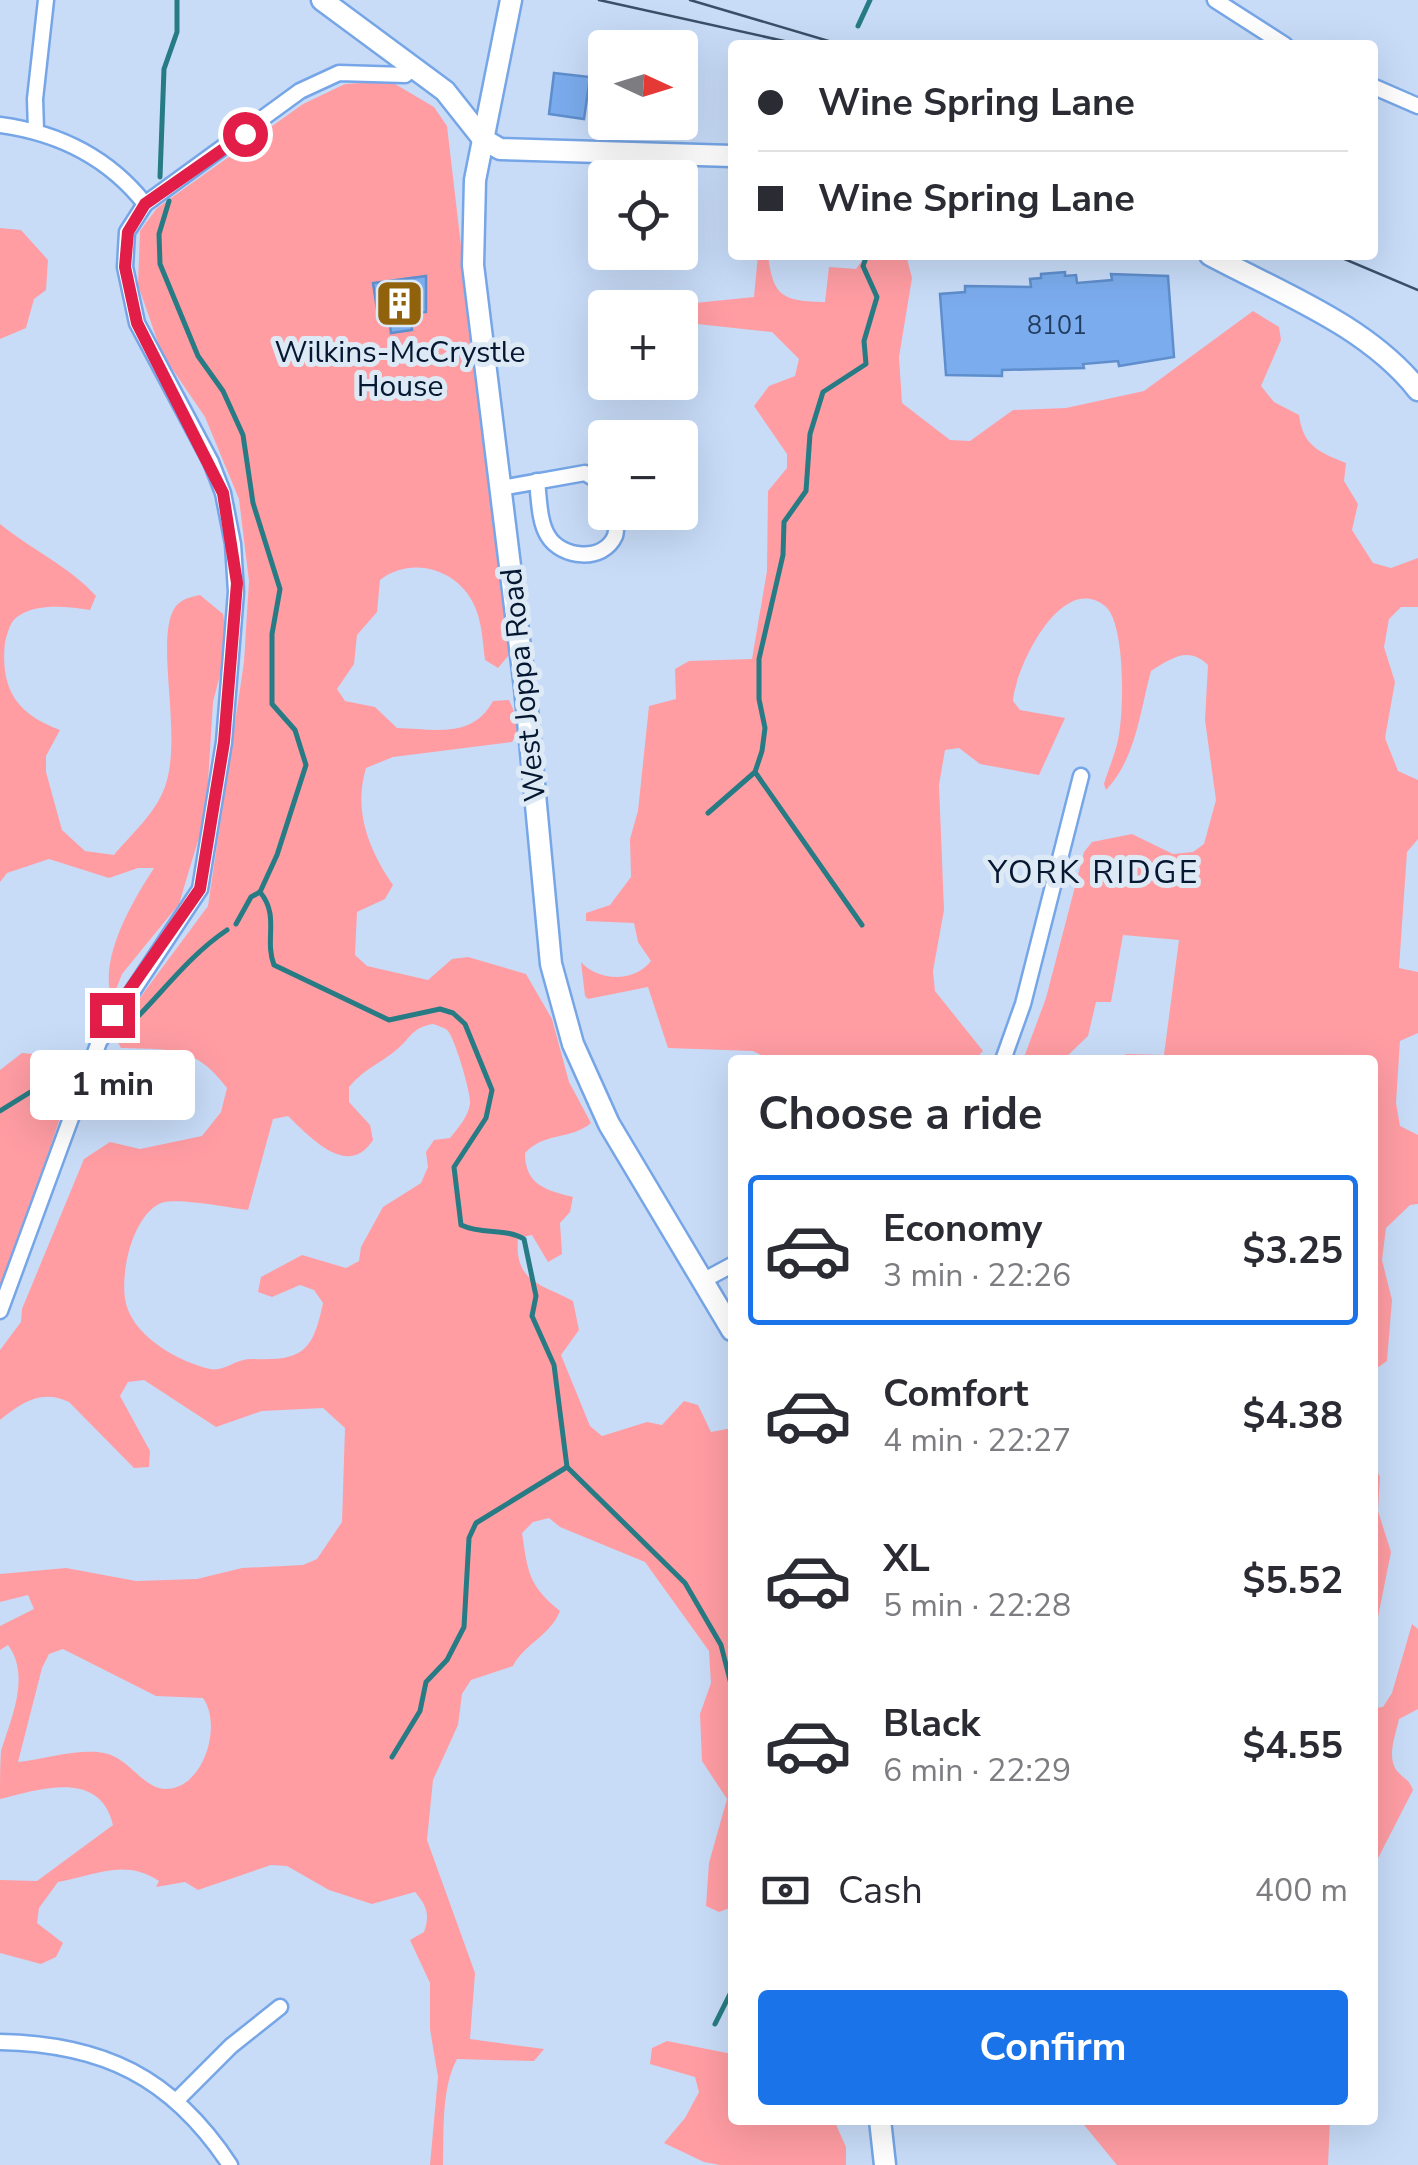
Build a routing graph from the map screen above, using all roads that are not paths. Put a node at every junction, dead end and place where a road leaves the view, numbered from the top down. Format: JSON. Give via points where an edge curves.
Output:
{"nodes":[{"id":1,"x":46,"y":0,"type":"edge"},
{"id":2,"x":322,"y":0,"type":"edge"},
{"id":3,"x":511,"y":0,"type":"edge"},
{"id":4,"x":1216,"y":0,"type":"edge"},
{"id":5,"x":1277,"y":40,"type":"edge"},
{"id":6,"x":414,"y":67,"type":"junction"},
{"id":7,"x":1378,"y":89,"type":"edge"},
{"id":8,"x":1418,"y":106,"type":"edge"},
{"id":9,"x":0,"y":125,"type":"edge"},
{"id":10,"x":36,"y":130,"type":"junction"},
{"id":11,"x":482,"y":139,"type":"junction"},
{"id":12,"x":728,"y":156,"type":"edge"},
{"id":13,"x":145,"y":204,"type":"junction"},
{"id":14,"x":1219,"y":260,"type":"edge"},
{"id":15,"x":1418,"y":390,"type":"edge"},
{"id":16,"x":588,"y":475,"type":"edge"},
{"id":17,"x":537,"y":482,"type":"junction"},
{"id":18,"x":501,"y":488,"type":"junction"},
{"id":19,"x":615,"y":530,"type":"edge"},
{"id":20,"x":1082,"y":776,"type":"dead end"},
{"id":21,"x":1005,"y":1055,"type":"edge"},
{"id":22,"x":728,"y":1267,"type":"edge"},
{"id":23,"x":706,"y":1279,"type":"junction"},
{"id":24,"x":0,"y":1311,"type":"edge"},
{"id":25,"x":728,"y":1322,"type":"edge"},
{"id":26,"x":280,"y":2007,"type":"dead end"},
{"id":27,"x":0,"y":2042,"type":"edge"},
{"id":28,"x":177,"y":2100,"type":"junction"},
{"id":29,"x":881,"y":2125,"type":"edge"},
{"id":30,"x":230,"y":2165,"type":"edge"},
{"id":31,"x":885,"y":2165,"type":"edge"}],
"edges":[{"from":1,"to":10,"type":"street"},
{"from":2,"to":6,"type":"street"},
{"from":3,"to":11,"type":"street","name":"West Joppa Road"},
{"from":4,"to":5,"type":"street"},
{"from":6,"to":11,"type":"street","via":[[446,92]]},
{"from":6,"to":13,"type":"street","via":[[405,75],[339,74],[300,91]]},
{"from":7,"to":8,"type":"street"},
{"from":9,"to":10,"type":"street"},
{"from":10,"to":13,"type":"street","via":[[108,165]]},
{"from":11,"to":12,"type":"street","via":[[500,149]]},
{"from":11,"to":18,"type":"street","name":"West Joppa Road","via":[[473,264]]},
{"from":13,"to":24,"type":"street","via":[[128,232],[128,294],[156,364],[211,462],[233,544],[236,610],[224,742],[200,889],[98,1042]]},
{"from":14,"to":15,"type":"street","via":[[1356,335]]},
{"from":16,"to":17,"type":"street"},
{"from":17,"to":18,"type":"street"},
{"from":17,"to":19,"type":"street","via":[[547,536],[560,549],[602,551]]},
{"from":18,"to":23,"type":"street","name":"West Joppa Road","via":[[555,986],[609,1124]]},
{"from":20,"to":21,"type":"street"},
{"from":22,"to":23,"type":"street"},
{"from":23,"to":25,"type":"street","name":"West Joppa Road"},
{"from":26,"to":28,"type":"street"},
{"from":27,"to":28,"type":"street","via":[[67,2046],[103,2056]]},
{"from":28,"to":30,"type":"street"},
{"from":29,"to":31,"type":"street"}]}
